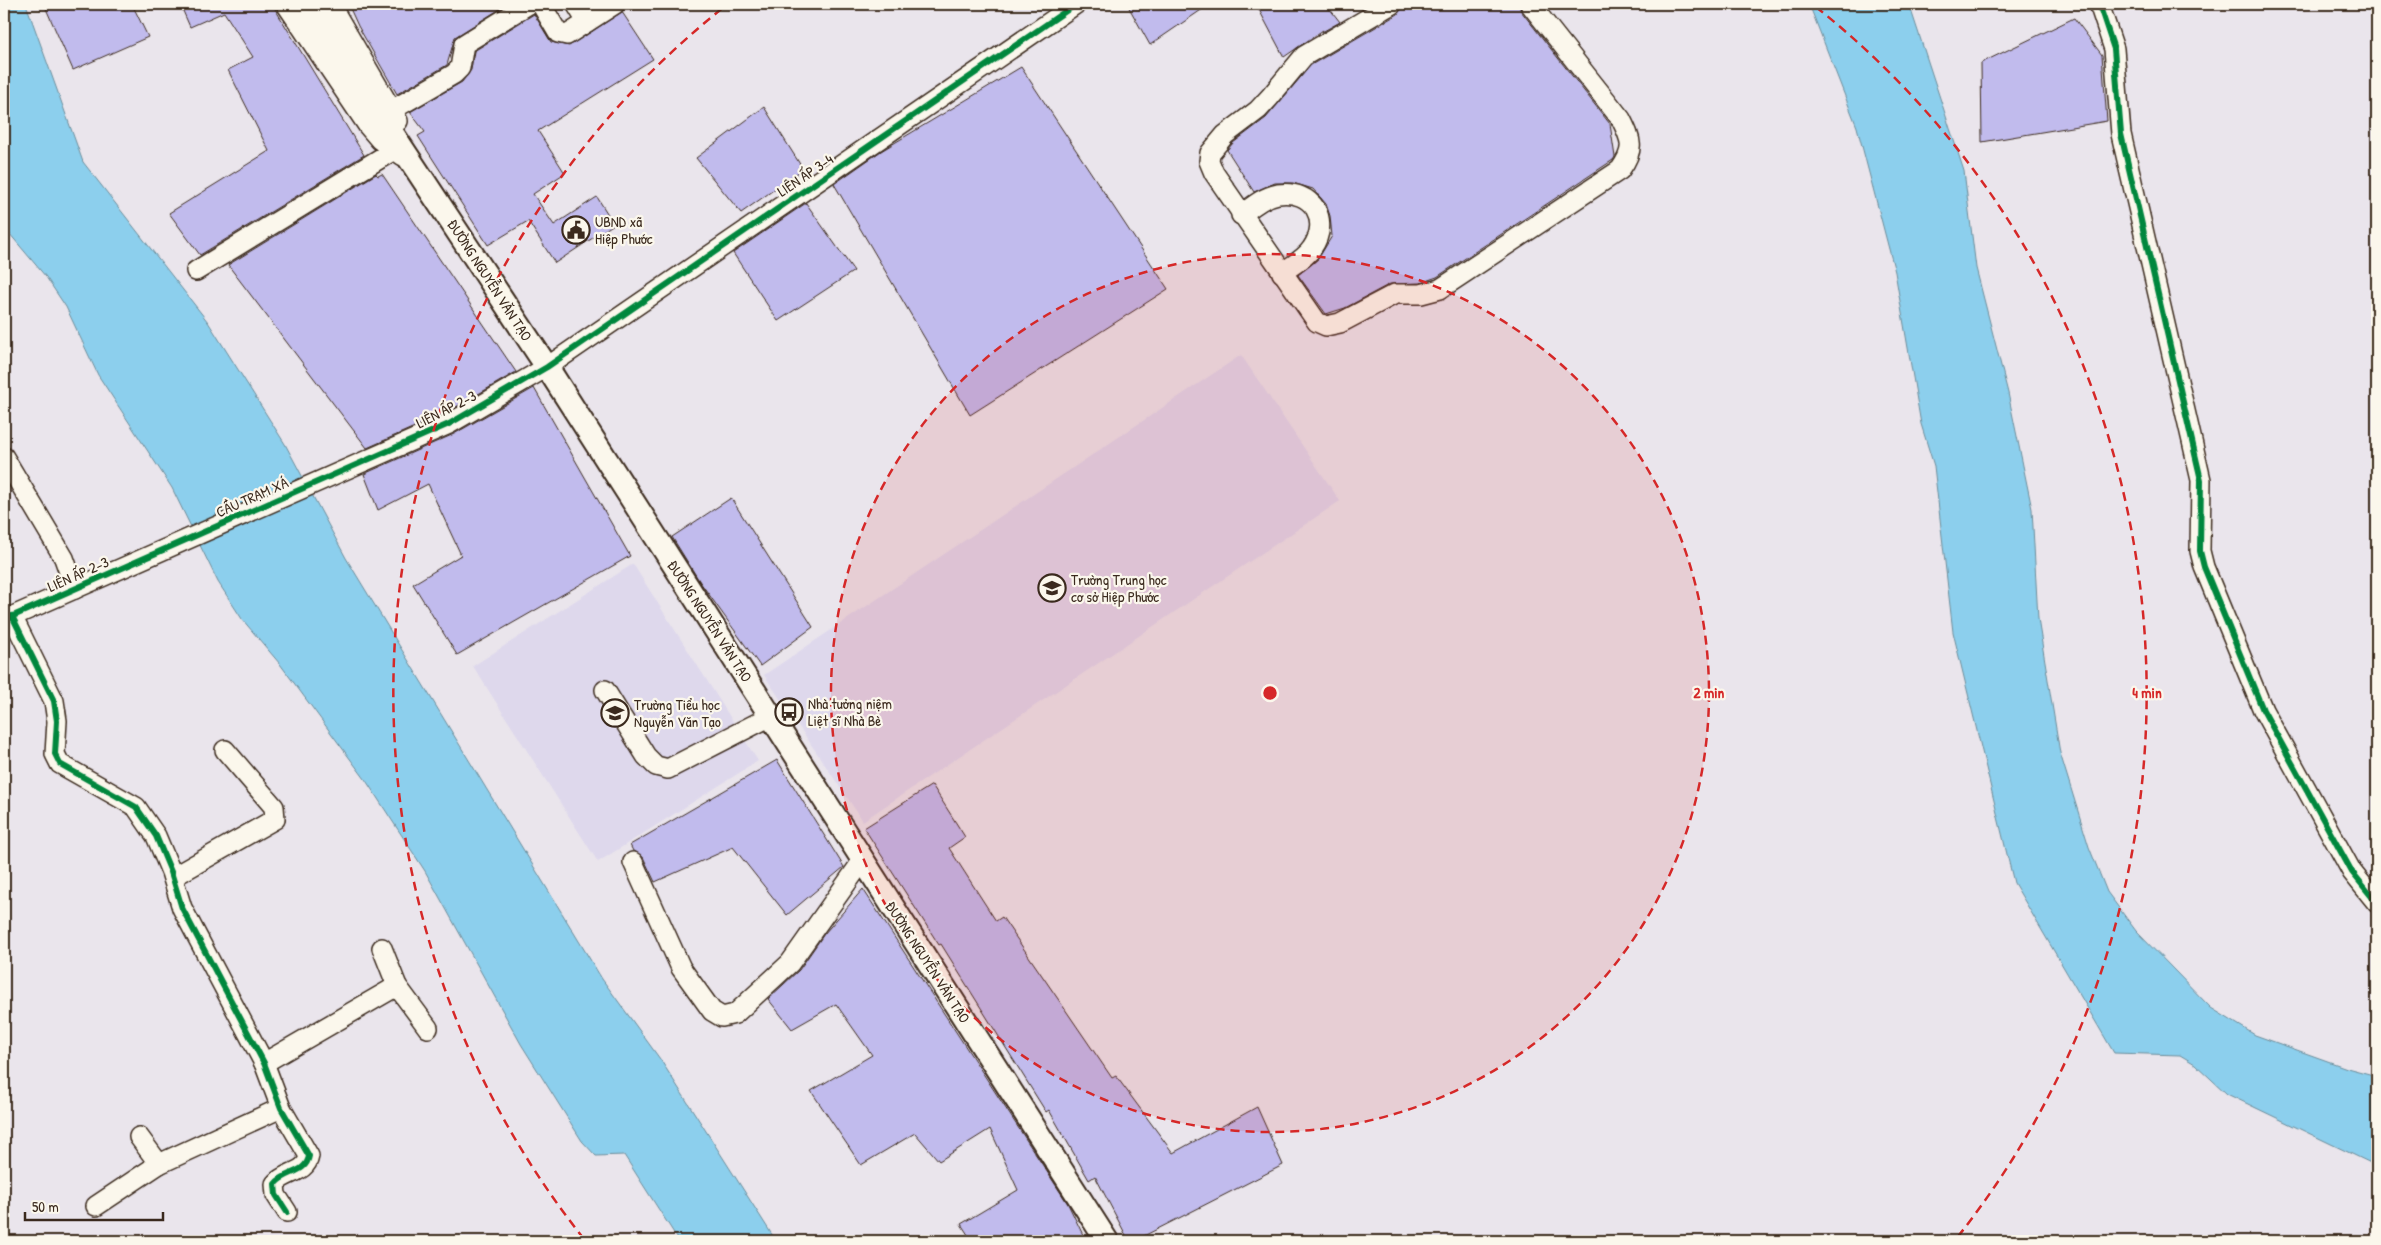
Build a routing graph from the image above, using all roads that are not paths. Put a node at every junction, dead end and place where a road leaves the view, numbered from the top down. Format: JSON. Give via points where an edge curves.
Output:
{"nodes":[{"id":1,"x":286,"y":4,"type":"edge"},
{"id":2,"x":307,"y":4,"type":"edge"},
{"id":3,"x":330,"y":4,"type":"edge"},
{"id":4,"x":529,"y":4,"type":"edge"},
{"id":5,"x":541,"y":4,"type":"edge"},
{"id":6,"x":576,"y":4,"type":"edge"},
{"id":7,"x":614,"y":4,"type":"edge"},
{"id":8,"x":1076,"y":4,"type":"edge"},
{"id":9,"x":1392,"y":4,"type":"edge"},
{"id":10,"x":1530,"y":4,"type":"edge"},
{"id":11,"x":2099,"y":4,"type":"edge"},
{"id":12,"x":1366,"y":11,"type":"edge"},
{"id":13,"x":587,"y":22,"type":"junction"},
{"id":14,"x":392,"y":110,"type":"junction"},
{"id":15,"x":402,"y":155,"type":"junction"},
{"id":16,"x":1241,"y":214,"type":"junction"},
{"id":17,"x":196,"y":271,"type":"dead end"},
{"id":18,"x":1282,"y":273,"type":"junction"},
{"id":19,"x":547,"y":367,"type":"junction"},
{"id":20,"x":4,"y":457,"type":"edge"},
{"id":21,"x":352,"y":467,"type":"joint"},
{"id":22,"x":162,"y":551,"type":"joint"},
{"id":23,"x":75,"y":589,"type":"junction"},
{"id":24,"x":8,"y":618,"type":"edge"},
{"id":25,"x":605,"y":690,"type":"dead end"},
{"id":26,"x":771,"y":716,"type":"junction"},
{"id":27,"x":225,"y":750,"type":"dead end"},
{"id":28,"x":863,"y":860,"type":"junction"},
{"id":29,"x":633,"y":862,"type":"dead end"},
{"id":30,"x":173,"y":877,"type":"junction"},
{"id":31,"x":2377,"y":904,"type":"edge"},
{"id":32,"x":382,"y":948,"type":"dead end"},
{"id":33,"x":397,"y":986,"type":"junction"},
{"id":34,"x":428,"y":1028,"type":"dead end"},
{"id":35,"x":264,"y":1064,"type":"junction"},
{"id":36,"x":281,"y":1108,"type":"junction"},
{"id":37,"x":139,"y":1137,"type":"dead end"},
{"id":38,"x":159,"y":1164,"type":"junction"},
{"id":39,"x":96,"y":1206,"type":"dead end"},
{"id":40,"x":287,"y":1212,"type":"dead end"},
{"id":41,"x":1107,"y":1241,"type":"edge"}],
"edges":[{"from":1,"to":15,"type":"street","via":[[368,126],[380,140]]},
{"from":2,"to":15,"type":"main road","name":"ĐƯỜNG NGUYỄN VĂN TẠO"},
{"from":3,"to":14,"type":"street"},
{"from":4,"to":14,"type":"street","via":[[464,44],[460,68],[454,74]]},
{"from":5,"to":13,"type":"street","via":[[562,35],[568,35]]},
{"from":6,"to":13,"type":"street"},
{"from":7,"to":13,"type":"street"},
{"from":8,"to":19,"type":"street","name":"LIÊN ẤP 3-4"},
{"from":9,"to":12,"type":"street"},
{"from":10,"to":18,"type":"street","via":[[1621,119],[1632,141],[1629,158],[1620,170],[1440,289],[1421,294],[1395,294],[1340,323],[1326,326],[1316,322]]},
{"from":11,"to":31,"type":"street","via":[[2114,49],[2121,134],[2201,480],[2200,551],[2204,567],[2263,710],[2352,872]]},
{"from":12,"to":16,"type":"street","via":[[1304,56],[1270,98],[1225,135],[1210,153],[1214,173]]},
{"from":14,"to":15,"type":"street","via":[[401,128]]},
{"from":15,"to":17,"type":"street"},
{"from":15,"to":19,"type":"main road","name":"ĐƯỜNG NGUYỄN VĂN TẠO"},
{"from":16,"to":18,"type":"street"},
{"from":16,"to":18,"type":"street","via":[[1261,200],[1279,194],[1298,194],[1312,202],[1319,217],[1319,234],[1311,250]]},
{"from":19,"to":21,"type":"street","name":"LIÊN ẤP 2-3","via":[[449,424]]},
{"from":19,"to":26,"type":"main road","name":"ĐƯỜNG NGUYỄN VĂN TẠO"},
{"from":20,"to":23,"type":"street","via":[[64,558]]},
{"from":21,"to":22,"type":"street","name":"CẦU TRẠM XÁ"},
{"from":22,"to":23,"type":"street","name":"LIÊN ẤP 2-3"},
{"from":23,"to":24,"type":"street","name":"LIÊN ẤP 2-3"},
{"from":24,"to":30,"type":"street","via":[[54,701],[57,721],[55,754],[60,764],[136,807],[156,836]]},
{"from":25,"to":26,"type":"street","via":[[646,756],[656,766],[668,769]]},
{"from":26,"to":28,"type":"main road","name":"ĐƯỜNG NGUYỄN VĂN TẠO"},
{"from":27,"to":30,"type":"street","via":[[274,807],[275,819]]},
{"from":28,"to":29,"type":"street","via":[[790,963],[735,1014],[722,1017],[712,1011],[680,968]]},
{"from":28,"to":41,"type":"main road","name":"ĐƯỜNG NGUYỄN VĂN TẠO"},
{"from":30,"to":35,"type":"street","via":[[182,908]]},
{"from":32,"to":33,"type":"street"},
{"from":33,"to":34,"type":"street"},
{"from":33,"to":35,"type":"street"},
{"from":35,"to":36,"type":"street"},
{"from":36,"to":38,"type":"street"},
{"from":36,"to":40,"type":"street","via":[[309,1156],[303,1168],[281,1177],[275,1184],[276,1194]]},
{"from":37,"to":38,"type":"street"},
{"from":38,"to":39,"type":"street"}]}
